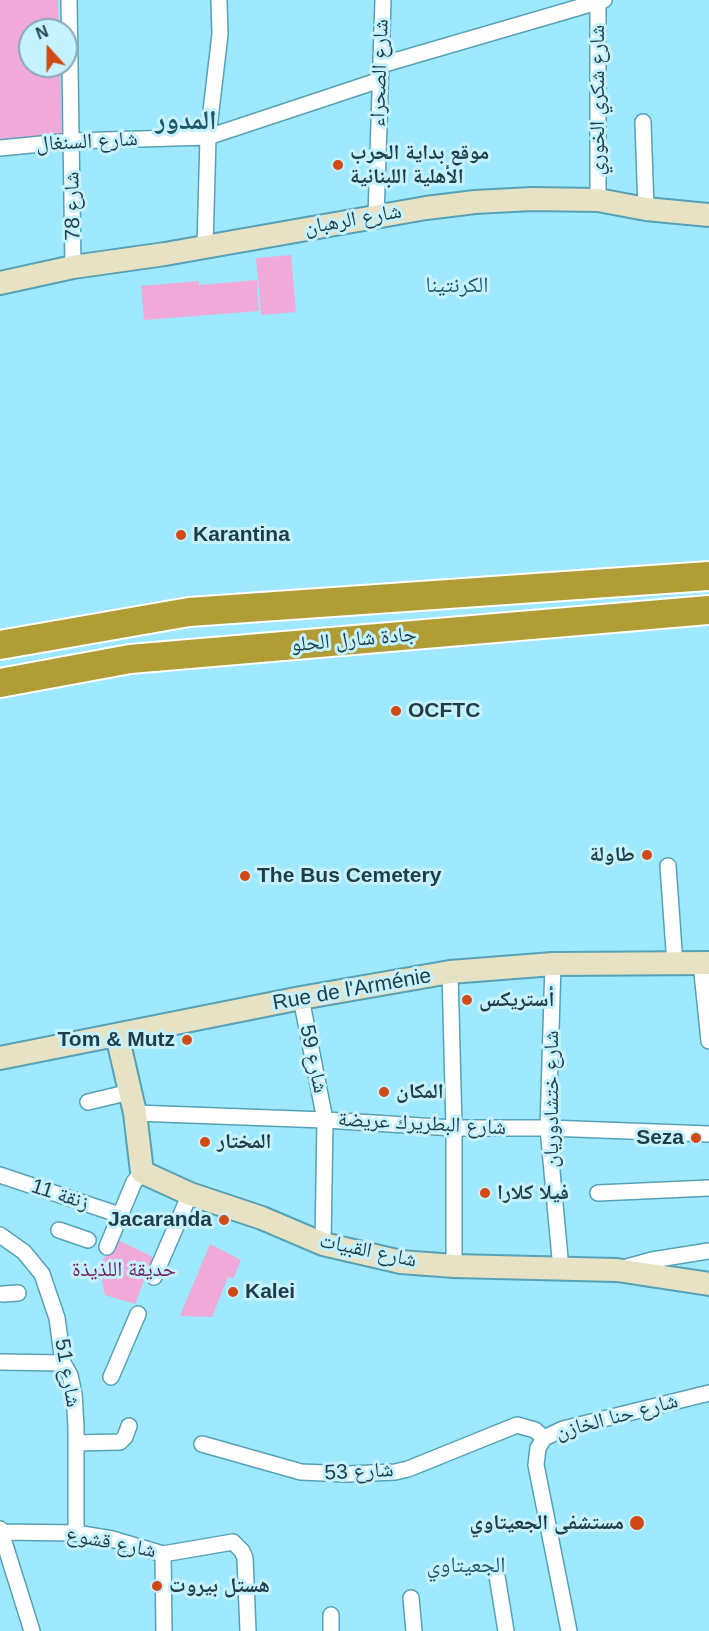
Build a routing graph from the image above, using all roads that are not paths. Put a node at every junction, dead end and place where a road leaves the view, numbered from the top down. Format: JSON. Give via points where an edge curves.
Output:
{"nodes":[{"id":1,"x":69,"y":0,"type":"edge"},
{"id":2,"x":219,"y":0,"type":"edge"},
{"id":3,"x":382,"y":0,"type":"edge"},
{"id":4,"x":600,"y":0,"type":"edge"},
{"id":5,"x":381,"y":73,"type":"junction"},
{"id":6,"x":643,"y":122,"type":"dead end"},
{"id":7,"x":208,"y":137,"type":"junction"},
{"id":8,"x":72,"y":141,"type":"junction"},
{"id":9,"x":0,"y":148,"type":"edge"},
{"id":10,"x":598,"y":200,"type":"junction"},
{"id":11,"x":646,"y":209,"type":"junction"},
{"id":12,"x":709,"y":215,"type":"edge"},
{"id":13,"x":376,"y":217,"type":"junction"},
{"id":14,"x":205,"y":247,"type":"junction"},
{"id":15,"x":73,"y":267,"type":"junction"},
{"id":16,"x":0,"y":283,"type":"edge"},
{"id":17,"x":709,"y":576,"type":"edge"},
{"id":18,"x":709,"y":610,"type":"edge"},
{"id":19,"x":0,"y":645,"type":"edge"},
{"id":20,"x":0,"y":683,"type":"edge"},
{"id":21,"x":668,"y":866,"type":"dead end"},
{"id":22,"x":705,"y":963,"type":"edge"},
{"id":23,"x":554,"y":964,"type":"junction"},
{"id":24,"x":675,"y":964,"type":"junction"},
{"id":25,"x":450,"y":972,"type":"junction"},
{"id":26,"x":301,"y":998,"type":"junction"},
{"id":27,"x":117,"y":1035,"type":"junction"},
{"id":28,"x":709,"y":1041,"type":"edge"},
{"id":29,"x":0,"y":1058,"type":"edge"},
{"id":30,"x":88,"y":1102,"type":"dead end"},
{"id":31,"x":133,"y":1102,"type":"junction"},
{"id":32,"x":326,"y":1120,"type":"junction"},
{"id":33,"x":454,"y":1128,"type":"junction"},
{"id":34,"x":548,"y":1128,"type":"junction"},
{"id":35,"x":709,"y":1134,"type":"edge"},
{"id":36,"x":142,"y":1172,"type":"junction"},
{"id":37,"x":0,"y":1175,"type":"edge"},
{"id":38,"x":709,"y":1188,"type":"edge"},
{"id":39,"x":598,"y":1193,"type":"dead end"},
{"id":40,"x":190,"y":1194,"type":"junction"},
{"id":41,"x":120,"y":1215,"type":"junction"},
{"id":42,"x":59,"y":1230,"type":"dead end"},
{"id":43,"x":0,"y":1235,"type":"edge"},
{"id":44,"x":88,"y":1240,"type":"dead end"},
{"id":45,"x":323,"y":1244,"type":"junction"},
{"id":46,"x":107,"y":1247,"type":"dead end"},
{"id":47,"x":709,"y":1251,"type":"edge"},
{"id":48,"x":454,"y":1266,"type":"junction"},
{"id":49,"x":561,"y":1269,"type":"junction"},
{"id":50,"x":617,"y":1270,"type":"junction"},
{"id":51,"x":154,"y":1277,"type":"dead end"},
{"id":52,"x":709,"y":1284,"type":"edge"},
{"id":53,"x":138,"y":1314,"type":"dead end"},
{"id":54,"x":0,"y":1362,"type":"edge"},
{"id":55,"x":63,"y":1363,"type":"junction"},
{"id":56,"x":111,"y":1377,"type":"dead end"},
{"id":57,"x":709,"y":1393,"type":"edge"},
{"id":58,"x":129,"y":1426,"type":"dead end"},
{"id":59,"x":544,"y":1438,"type":"junction"},
{"id":60,"x":76,"y":1443,"type":"junction"},
{"id":61,"x":202,"y":1444,"type":"dead end"},
{"id":62,"x":1,"y":1531,"type":"edge"},
{"id":63,"x":76,"y":1533,"type":"junction"},
{"id":64,"x":163,"y":1554,"type":"junction"},
{"id":65,"x":497,"y":1576,"type":"dead end"},
{"id":66,"x":411,"y":1598,"type":"dead end"},
{"id":67,"x":32,"y":1631,"type":"edge"},
{"id":68,"x":164,"y":1631,"type":"edge"},
{"id":69,"x":248,"y":1631,"type":"edge"},
{"id":70,"x":414,"y":1631,"type":"edge"},
{"id":71,"x":506,"y":1631,"type":"edge"},
{"id":72,"x":569,"y":1631,"type":"edge"}],
"edges":[{"from":1,"to":8,"type":"street","name":"شارع 78"},
{"from":2,"to":7,"type":"street","via":[[220,34]]},
{"from":3,"to":5,"type":"street","name":"شارع الصحراء"},
{"from":4,"to":5,"type":"street","name":"شارع السنغال"},
{"from":4,"to":10,"type":"street","name":"شارع شكري الخوري"},
{"from":5,"to":7,"type":"street","name":"شارع السنغال"},
{"from":5,"to":13,"type":"street","name":"شارع الصحراء"},
{"from":6,"to":11,"type":"street"},
{"from":7,"to":8,"type":"street","name":"شارع السنغال"},
{"from":7,"to":14,"type":"street"},
{"from":8,"to":9,"type":"street","name":"شارع السنغال"},
{"from":8,"to":15,"type":"street","name":"شارع 78"},
{"from":10,"to":11,"type":"street","name":"شارع الرهبان"},
{"from":10,"to":13,"type":"street","name":"شارع الرهبان","via":[[475,202]]},
{"from":11,"to":12,"type":"street","name":"شارع الرهبان"},
{"from":13,"to":14,"type":"street","name":"شارع الرهبان"},
{"from":14,"to":15,"type":"street","name":"شارع الرهبان"},
{"from":15,"to":16,"type":"street","name":"شارع الرهبان"},
{"from":17,"to":19,"type":"highway","name":"جادة شارل الحلو","via":[[189,612]]},
{"from":18,"to":20,"type":"highway","name":"جادة شارل الحلو","via":[[130,659]]},
{"from":21,"to":24,"type":"street"},
{"from":22,"to":24,"type":"street","name":"Rue de l'Arménie"},
{"from":22,"to":28,"type":"street"},
{"from":23,"to":24,"type":"street","name":"Rue de l'Arménie"},
{"from":23,"to":25,"type":"street","name":"Rue de l'Arménie"},
{"from":23,"to":34,"type":"street","name":"شارع ختشادوريان"},
{"from":25,"to":26,"type":"street","name":"Rue de l'Arménie"},
{"from":25,"to":33,"type":"street"},
{"from":26,"to":27,"type":"street","name":"Rue de l'Arménie"},
{"from":26,"to":32,"type":"street","name":"شارع 59"},
{"from":27,"to":29,"type":"street","name":"Rue de l'Arménie"},
{"from":27,"to":31,"type":"street"},
{"from":30,"to":31,"type":"street","name":"شارع البطريرك عريضة"},
{"from":31,"to":32,"type":"street","name":"شارع البطريرك عريضة"},
{"from":31,"to":36,"type":"street"},
{"from":32,"to":33,"type":"street","name":"شارع البطريرك عريضة"},
{"from":32,"to":45,"type":"street","name":"شارع 59"},
{"from":33,"to":34,"type":"street","name":"شارع البطريرك عريضة"},
{"from":33,"to":48,"type":"street"},
{"from":34,"to":35,"type":"street","name":"شارع البطريرك عريضة"},
{"from":34,"to":49,"type":"street","name":"شارع ختشادوريان"},
{"from":36,"to":40,"type":"street","name":"شارع القبيات"},
{"from":36,"to":41,"type":"street"},
{"from":37,"to":41,"type":"street","name":"زنقة 11"},
{"from":38,"to":39,"type":"street"},
{"from":40,"to":45,"type":"street","name":"شارع القبيات"},
{"from":40,"to":51,"type":"street"},
{"from":41,"to":46,"type":"street"},
{"from":42,"to":44,"type":"street"},
{"from":43,"to":55,"type":"street","name":"شارع 51","via":[[24,1252],[42,1274],[57,1318]]},
{"from":45,"to":48,"type":"street","name":"شارع القبيات","via":[[401,1262]]},
{"from":47,"to":50,"type":"street"},
{"from":48,"to":49,"type":"street","name":"شارع القبيات"},
{"from":49,"to":50,"type":"street","name":"شارع القبيات"},
{"from":50,"to":52,"type":"street","name":"شارع القبيات"},
{"from":53,"to":56,"type":"street"},
{"from":54,"to":55,"type":"street"},
{"from":55,"to":60,"type":"street","name":"شارع 51","via":[[74,1394]]},
{"from":57,"to":59,"type":"street","name":"شارع حنا الخازن","via":[[563,1429]]},
{"from":58,"to":60,"type":"street","via":[[123,1440],[116,1443]]},
{"from":59,"to":61,"type":"street","name":"شارع 53","via":[[536,1430],[517,1425],[408,1469],[348,1474],[301,1472]]},
{"from":59,"to":72,"type":"street","name":"شارع حنا الخازن","via":[[537,1448],[536,1465]]},
{"from":60,"to":63,"type":"street","name":"شارع 51"},
{"from":62,"to":63,"type":"street","name":"شارع قشوع"},
{"from":62,"to":67,"type":"street"},
{"from":63,"to":64,"type":"street","name":"شارع قشوع"},
{"from":64,"to":68,"type":"street"},
{"from":64,"to":69,"type":"street","name":"شارع قشوع","via":[[228,1542],[237,1545],[245,1558]]},
{"from":65,"to":71,"type":"street"},
{"from":66,"to":70,"type":"street"}]}
